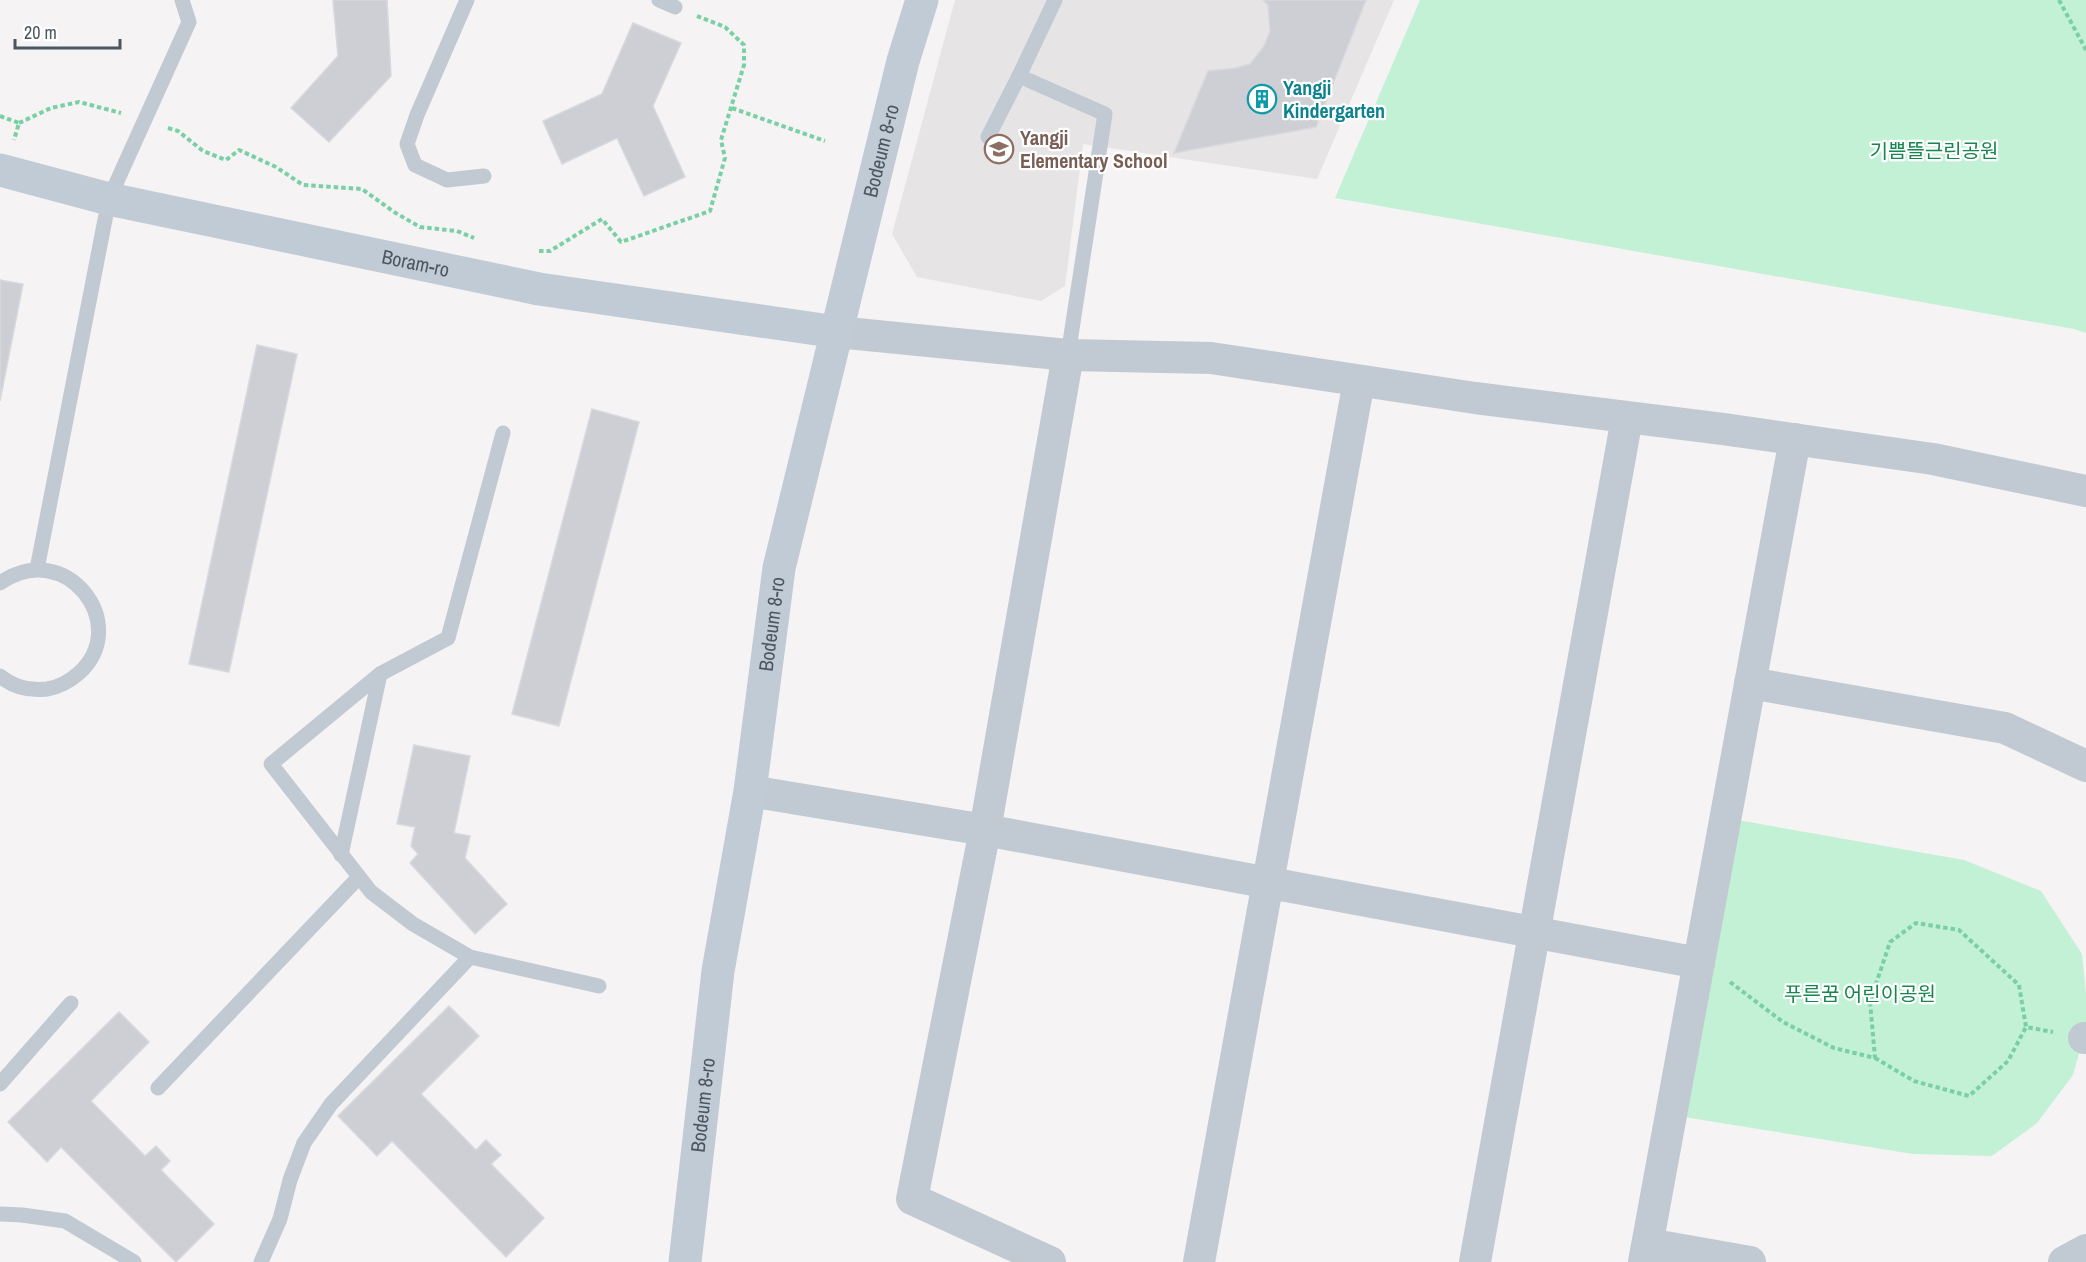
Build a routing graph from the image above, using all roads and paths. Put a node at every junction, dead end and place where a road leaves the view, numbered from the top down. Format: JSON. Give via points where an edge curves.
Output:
{"nodes":[{"id":1,"x":182,"y":0,"type":"edge"},
{"id":2,"x":467,"y":0,"type":"edge"},
{"id":3,"x":659,"y":0,"type":"edge"},
{"id":4,"x":922,"y":0,"type":"edge"},
{"id":5,"x":1055,"y":0,"type":"edge"},
{"id":6,"x":2059,"y":0,"type":"edge"},
{"id":7,"x":675,"y":7,"type":"dead end"},
{"id":8,"x":2086,"y":50,"type":"edge"},
{"id":9,"x":1019,"y":76,"type":"junction"},
{"id":10,"x":732,"y":108,"type":"dead end"},
{"id":11,"x":0,"y":116,"type":"edge"},
{"id":12,"x":988,"y":137,"type":"dead end"},
{"id":13,"x":14,"y":141,"type":"dead end"},
{"id":14,"x":825,"y":141,"type":"dead end"},
{"id":15,"x":0,"y":170,"type":"edge"},
{"id":16,"x":484,"y":176,"type":"dead end"},
{"id":17,"x":109,"y":199,"type":"junction"},
{"id":18,"x":837,"y":332,"type":"junction"},
{"id":19,"x":1068,"y":355,"type":"junction"},
{"id":20,"x":1359,"y":381,"type":"junction"},
{"id":21,"x":1627,"y":418,"type":"junction"},
{"id":22,"x":503,"y":433,"type":"dead end"},
{"id":23,"x":1795,"y":439,"type":"junction"},
{"id":24,"x":2086,"y":491,"type":"edge"},
{"id":25,"x":37,"y":569,"type":"junction"},
{"id":26,"x":0,"y":583,"type":"edge"},
{"id":27,"x":380,"y":674,"type":"junction"},
{"id":28,"x":2,"y":681,"type":"edge"},
{"id":29,"x":1750,"y":683,"type":"junction"},
{"id":30,"x":2086,"y":766,"type":"edge"},
{"id":31,"x":750,"y":791,"type":"junction"},
{"id":32,"x":985,"y":830,"type":"junction"},
{"id":33,"x":341,"y":855,"type":"junction"},
{"id":34,"x":359,"y":877,"type":"junction"},
{"id":35,"x":1267,"y":883,"type":"junction"},
{"id":36,"x":1534,"y":933,"type":"junction"},
{"id":37,"x":470,"y":957,"type":"junction"},
{"id":38,"x":1699,"y":963,"type":"junction"},
{"id":39,"x":598,"y":986,"type":"dead end"},
{"id":40,"x":71,"y":1003,"type":"dead end"},
{"id":41,"x":2026,"y":1027,"type":"junction"},
{"id":42,"x":2085,"y":1038,"type":"edge"},
{"id":43,"x":1875,"y":1058,"type":"junction"},
{"id":44,"x":0,"y":1084,"type":"edge"},
{"id":45,"x":158,"y":1089,"type":"dead end"},
{"id":46,"x":0,"y":1214,"type":"edge"},
{"id":47,"x":2086,"y":1250,"type":"edge"},
{"id":48,"x":1646,"y":1253,"type":"edge"},
{"id":49,"x":135,"y":1262,"type":"edge"},
{"id":50,"x":261,"y":1262,"type":"edge"},
{"id":51,"x":685,"y":1262,"type":"edge"},
{"id":52,"x":1050,"y":1262,"type":"edge"},
{"id":53,"x":1199,"y":1262,"type":"edge"},
{"id":54,"x":1475,"y":1262,"type":"edge"},
{"id":55,"x":1750,"y":1262,"type":"edge"},
{"id":56,"x":2064,"y":1262,"type":"edge"}],
"edges":[{"from":1,"to":17,"type":"lane","via":[[189,22]]},
{"from":2,"to":16,"type":"lane","via":[[407,144],[415,165],[447,180]]},
{"from":3,"to":7,"type":"lane"},
{"from":4,"to":18,"type":"street","name":"Bodeum 8-ro","via":[[903,61]]},
{"from":5,"to":9,"type":"lane"},
{"from":6,"to":8,"type":"path"},
{"from":9,"to":12,"type":"lane"},
{"from":9,"to":19,"type":"lane","via":[[1105,114]]},
{"from":10,"to":14,"type":"path"},
{"from":11,"to":13,"type":"path","via":[[19,123]]},
{"from":15,"to":17,"type":"street","name":"Boram-ro"},
{"from":17,"to":18,"type":"street","name":"Boram-ro","via":[[539,289]]},
{"from":17,"to":25,"type":"lane"},
{"from":18,"to":19,"type":"street"},
{"from":18,"to":31,"type":"street","name":"Bodeum 8-ro","via":[[779,568]]},
{"from":19,"to":20,"type":"street","via":[[1211,358]]},
{"from":19,"to":32,"type":"street"},
{"from":20,"to":21,"type":"street"},
{"from":20,"to":35,"type":"street"},
{"from":21,"to":23,"type":"street"},
{"from":21,"to":36,"type":"street"},
{"from":22,"to":27,"type":"lane","via":[[447,638]]},
{"from":23,"to":24,"type":"street","via":[[1933,459]]},
{"from":23,"to":29,"type":"street"},
{"from":25,"to":26,"type":"lane"},
{"from":25,"to":28,"type":"lane","via":[[73,580],[87,594],[95,610],[96,648],[85,668],[56,687],[21,688]]},
{"from":27,"to":33,"type":"lane"},
{"from":27,"to":33,"type":"lane","via":[[271,764]]},
{"from":29,"to":30,"type":"street","via":[[2005,728]]},
{"from":29,"to":38,"type":"street"},
{"from":31,"to":32,"type":"street"},
{"from":31,"to":51,"type":"street","name":"Bodeum 8-ro","via":[[718,971]]},
{"from":32,"to":35,"type":"street"},
{"from":32,"to":52,"type":"street","via":[[912,1199]]},
{"from":33,"to":34,"type":"lane"},
{"from":34,"to":37,"type":"lane","via":[[371,892],[413,924]]},
{"from":34,"to":45,"type":"lane"},
{"from":35,"to":36,"type":"street"},
{"from":35,"to":53,"type":"street"},
{"from":36,"to":38,"type":"street"},
{"from":36,"to":54,"type":"street"},
{"from":37,"to":39,"type":"lane"},
{"from":37,"to":50,"type":"lane","via":[[331,1104],[304,1143],[280,1219]]},
{"from":38,"to":43,"type":"path","via":[[1783,1022],[1834,1048]]},
{"from":38,"to":48,"type":"street"},
{"from":40,"to":44,"type":"lane"},
{"from":41,"to":42,"type":"path"},
{"from":41,"to":43,"type":"path","via":[[2008,1061],[1969,1096],[1914,1081]]},
{"from":41,"to":43,"type":"path","via":[[2019,985],[1959,930],[1916,923],[1890,942],[1870,1002]]},
{"from":46,"to":49,"type":"lane","via":[[65,1221]]},
{"from":47,"to":56,"type":"street"},
{"from":48,"to":55,"type":"street"}]}
